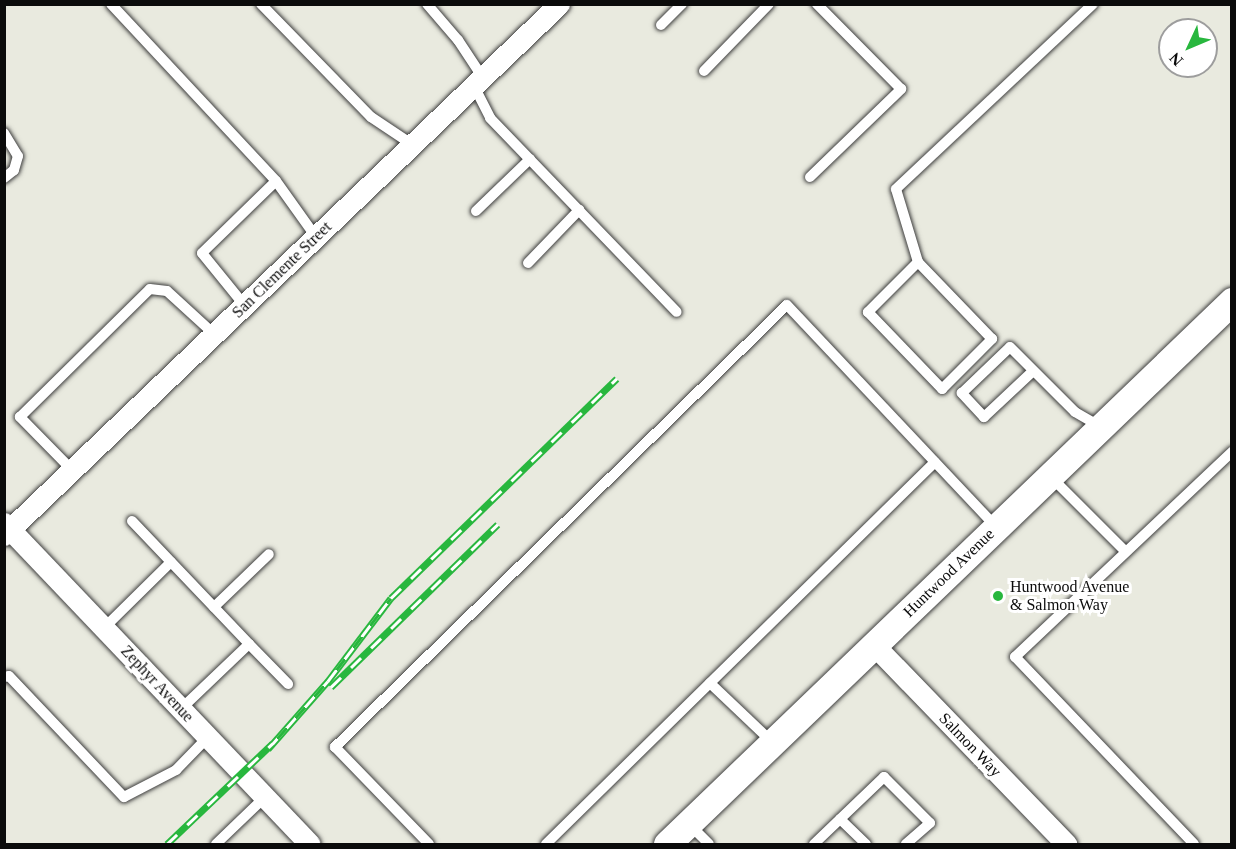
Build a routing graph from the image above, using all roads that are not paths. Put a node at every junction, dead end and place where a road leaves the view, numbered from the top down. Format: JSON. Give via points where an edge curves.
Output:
{"nodes":[{"id":1,"x":111,"y":4,"type":"edge"},
{"id":2,"x":261,"y":4,"type":"edge"},
{"id":3,"x":427,"y":4,"type":"edge"},
{"id":4,"x":559,"y":4,"type":"edge"},
{"id":5,"x":682,"y":4,"type":"edge"},
{"id":6,"x":769,"y":4,"type":"edge"},
{"id":7,"x":817,"y":4,"type":"edge"},
{"id":8,"x":1093,"y":4,"type":"edge"},
{"id":9,"x":662,"y":25,"type":"dead end"},
{"id":10,"x":704,"y":71,"type":"dead end"},
{"id":11,"x":478,"y":82,"type":"junction"},
{"id":12,"x":4,"y":133,"type":"edge"},
{"id":13,"x":413,"y":145,"type":"junction"},
{"id":14,"x":530,"y":159,"type":"junction"},
{"id":15,"x":810,"y":177,"type":"dead end"},
{"id":16,"x":4,"y":178,"type":"edge"},
{"id":17,"x":276,"y":181,"type":"junction"},
{"id":18,"x":579,"y":210,"type":"junction"},
{"id":19,"x":476,"y":211,"type":"dead end"},
{"id":20,"x":316,"y":237,"type":"junction"},
{"id":21,"x":918,"y":262,"type":"junction"},
{"id":22,"x":528,"y":263,"type":"dead end"},
{"id":23,"x":1232,"y":301,"type":"edge"},
{"id":24,"x":245,"y":306,"type":"junction"},
{"id":25,"x":677,"y":312,"type":"dead end"},
{"id":26,"x":215,"y":335,"type":"junction"},
{"id":27,"x":1032,"y":372,"type":"junction"},
{"id":28,"x":1101,"y":427,"type":"junction"},
{"id":29,"x":1232,"y":452,"type":"edge"},
{"id":30,"x":935,"y":462,"type":"junction"},
{"id":31,"x":73,"y":471,"type":"junction"},
{"id":32,"x":1050,"y":476,"type":"junction"},
{"id":33,"x":132,"y":521,"type":"dead end"},
{"id":34,"x":997,"y":528,"type":"junction"},
{"id":35,"x":7,"y":529,"type":"edge"},
{"id":36,"x":1126,"y":552,"type":"junction"},
{"id":37,"x":269,"y":554,"type":"dead end"},
{"id":38,"x":171,"y":562,"type":"junction"},
{"id":39,"x":214,"y":607,"type":"junction"},
{"id":40,"x":104,"y":628,"type":"junction"},
{"id":41,"x":249,"y":644,"type":"junction"},
{"id":42,"x":874,"y":645,"type":"junction"},
{"id":43,"x":4,"y":677,"type":"edge"},
{"id":44,"x":710,"y":683,"type":"junction"},
{"id":45,"x":288,"y":684,"type":"dead end"},
{"id":46,"x":181,"y":709,"type":"junction"},
{"id":47,"x":208,"y":737,"type":"junction"},
{"id":48,"x":773,"y":743,"type":"junction"},
{"id":49,"x":265,"y":796,"type":"junction"},
{"id":50,"x":840,"y":819,"type":"junction"},
{"id":51,"x":675,"y":838,"type":"edge"},
{"id":52,"x":216,"y":844,"type":"edge"},
{"id":53,"x":310,"y":844,"type":"edge"},
{"id":54,"x":429,"y":844,"type":"edge"},
{"id":55,"x":546,"y":844,"type":"edge"},
{"id":56,"x":709,"y":844,"type":"edge"},
{"id":57,"x":814,"y":844,"type":"edge"},
{"id":58,"x":866,"y":844,"type":"edge"},
{"id":59,"x":906,"y":844,"type":"edge"},
{"id":60,"x":1066,"y":844,"type":"edge"},
{"id":61,"x":1194,"y":844,"type":"edge"}],
"edges":[{"from":1,"to":17,"type":"lane"},
{"from":2,"to":13,"type":"lane","via":[[371,117]]},
{"from":3,"to":11,"type":"lane","via":[[458,40]]},
{"from":4,"to":11,"type":"street","name":"San Clemente Street"},
{"from":5,"to":9,"type":"lane"},
{"from":6,"to":10,"type":"lane"},
{"from":7,"to":15,"type":"lane","via":[[901,89]]},
{"from":8,"to":21,"type":"lane","via":[[896,189]]},
{"from":11,"to":13,"type":"street","name":"San Clemente Street"},
{"from":11,"to":14,"type":"lane","via":[[490,118]]},
{"from":12,"to":16,"type":"lane","via":[[18,156],[14,170]]},
{"from":13,"to":20,"type":"street","name":"San Clemente Street"},
{"from":14,"to":18,"type":"lane"},
{"from":14,"to":19,"type":"lane"},
{"from":17,"to":20,"type":"lane"},
{"from":17,"to":24,"type":"lane","via":[[202,253]]},
{"from":18,"to":22,"type":"lane"},
{"from":18,"to":25,"type":"lane"},
{"from":20,"to":24,"type":"street","name":"San Clemente Street"},
{"from":21,"to":21,"type":"lane","via":[[868,312],[942,389],[992,339]]},
{"from":23,"to":28,"type":"street","name":"Huntwood Avenue"},
{"from":24,"to":26,"type":"street","name":"San Clemente Street"},
{"from":26,"to":31,"type":"street","name":"San Clemente Street"},
{"from":26,"to":31,"type":"lane","via":[[167,291],[150,289],[20,417]]},
{"from":27,"to":27,"type":"lane","via":[[984,417],[962,393],[1010,347]]},
{"from":27,"to":28,"type":"lane","via":[[1075,412]]},
{"from":28,"to":32,"type":"street","name":"Huntwood Avenue"},
{"from":29,"to":36,"type":"lane"},
{"from":30,"to":34,"type":"lane"},
{"from":30,"to":44,"type":"lane"},
{"from":30,"to":54,"type":"lane","via":[[787,305],[335,747]]},
{"from":31,"to":35,"type":"street","name":"San Clemente Street"},
{"from":32,"to":34,"type":"street","name":"Huntwood Avenue"},
{"from":32,"to":36,"type":"lane"},
{"from":33,"to":38,"type":"lane"},
{"from":34,"to":42,"type":"street","name":"Huntwood Avenue"},
{"from":35,"to":40,"type":"street","name":"Zephyr Avenue"},
{"from":36,"to":61,"type":"lane","via":[[1015,657]]},
{"from":37,"to":39,"type":"lane"},
{"from":38,"to":39,"type":"lane"},
{"from":38,"to":40,"type":"lane"},
{"from":39,"to":41,"type":"lane"},
{"from":40,"to":46,"type":"street","name":"Zephyr Avenue"},
{"from":41,"to":45,"type":"lane"},
{"from":41,"to":46,"type":"lane"},
{"from":42,"to":48,"type":"street","name":"Huntwood Avenue"},
{"from":42,"to":60,"type":"street","name":"Salmon Way"},
{"from":43,"to":47,"type":"lane","via":[[9,676],[124,797],[176,770]]},
{"from":44,"to":48,"type":"lane"},
{"from":44,"to":55,"type":"lane"},
{"from":46,"to":47,"type":"street","name":"Zephyr Avenue"},
{"from":47,"to":49,"type":"street","name":"Zephyr Avenue"},
{"from":48,"to":51,"type":"street","name":"Huntwood Avenue"},
{"from":49,"to":52,"type":"lane"},
{"from":49,"to":53,"type":"street","name":"Zephyr Avenue"},
{"from":50,"to":57,"type":"lane"},
{"from":50,"to":58,"type":"lane"},
{"from":50,"to":59,"type":"lane","via":[[884,777],[930,823]]},
{"from":51,"to":56,"type":"lane"}]}
